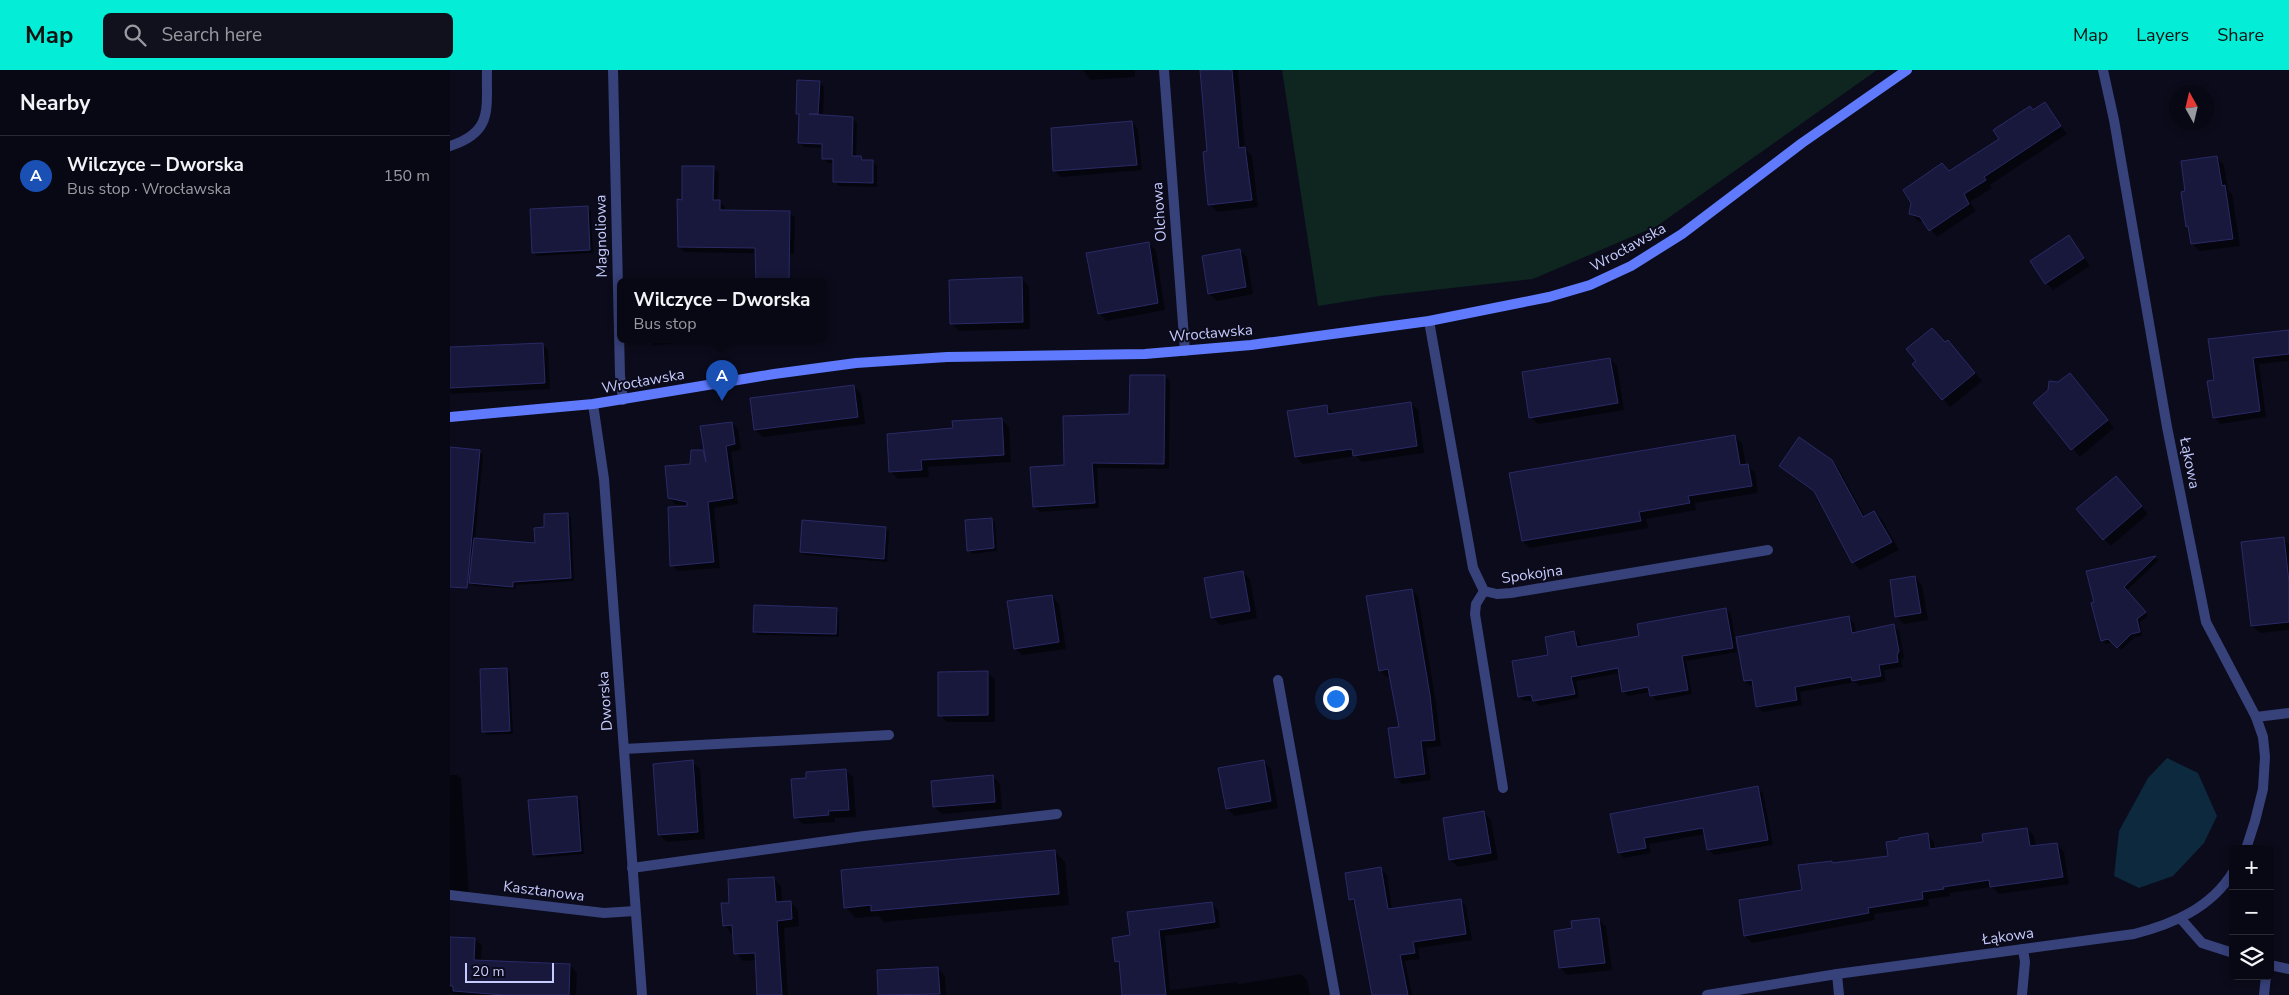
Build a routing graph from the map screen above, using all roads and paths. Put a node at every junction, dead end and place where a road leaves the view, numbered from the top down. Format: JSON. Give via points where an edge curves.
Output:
{"nodes":[{"id":1,"x":487,"y":70,"type":"edge"},
{"id":2,"x":614,"y":70,"type":"edge"},
{"id":3,"x":1164,"y":70,"type":"edge"},
{"id":4,"x":1907,"y":70,"type":"edge"},
{"id":5,"x":2103,"y":70,"type":"edge"},
{"id":6,"x":450,"y":146,"type":"edge"},
{"id":7,"x":617,"y":280,"type":"edge"},
{"id":8,"x":1429,"y":321,"type":"junction"},
{"id":9,"x":619,"y":343,"type":"edge"},
{"id":10,"x":1185,"y":351,"type":"junction"},
{"id":11,"x":623,"y":400,"type":"junction"},
{"id":12,"x":593,"y":404,"type":"junction"},
{"id":13,"x":450,"y":417,"type":"edge"},
{"id":14,"x":1768,"y":550,"type":"dead end"},
{"id":15,"x":1484,"y":591,"type":"junction"},
{"id":16,"x":1278,"y":680,"type":"dead end"},
{"id":17,"x":2289,"y":713,"type":"edge"},
{"id":18,"x":2256,"y":717,"type":"junction"},
{"id":19,"x":889,"y":736,"type":"dead end"},
{"id":20,"x":624,"y":749,"type":"junction"},
{"id":21,"x":1503,"y":788,"type":"dead end"},
{"id":22,"x":1057,"y":814,"type":"dead end"},
{"id":23,"x":2247,"y":845,"type":"edge"},
{"id":24,"x":632,"y":868,"type":"junction"},
{"id":25,"x":2229,"y":878,"type":"edge"},
{"id":26,"x":450,"y":895,"type":"edge"},
{"id":27,"x":635,"y":911,"type":"junction"},
{"id":28,"x":2181,"y":919,"type":"junction"},
{"id":29,"x":2023,"y":949,"type":"junction"},
{"id":30,"x":2229,"y":952,"type":"edge"},
{"id":31,"x":2274,"y":965,"type":"edge"},
{"id":32,"x":2289,"y":969,"type":"edge"},
{"id":33,"x":1837,"y":974,"type":"junction"},
{"id":34,"x":2266,"y":980,"type":"edge"},
{"id":35,"x":642,"y":995,"type":"edge"},
{"id":36,"x":1335,"y":995,"type":"edge"},
{"id":37,"x":1707,"y":995,"type":"edge"},
{"id":38,"x":1839,"y":995,"type":"edge"},
{"id":39,"x":2022,"y":995,"type":"edge"},
{"id":40,"x":2264,"y":995,"type":"edge"}],
"edges":[{"from":1,"to":6,"type":"street","via":[[488,103],[481,126],[471,137]]},
{"from":2,"to":7,"type":"street","name":"Magnoliowa"},
{"from":3,"to":10,"type":"street","name":"Olchowa"},
{"from":4,"to":8,"type":"street","name":"Wrocławska","via":[[1802,143],[1682,234],[1631,266],[1590,285],[1549,297]]},
{"from":5,"to":18,"type":"street","name":"Łąkowa","via":[[2167,427],[2206,622]]},
{"from":8,"to":10,"type":"street","name":"Wrocławska"},
{"from":8,"to":15,"type":"street","name":"Spokojna","via":[[1473,568]]},
{"from":9,"to":11,"type":"street","name":"Magnoliowa"},
{"from":10,"to":11,"type":"street","name":"Wrocławska","via":[[856,362]]},
{"from":11,"to":12,"type":"street","name":"Wrocławska"},
{"from":12,"to":13,"type":"street","name":"Wrocławska"},
{"from":12,"to":20,"type":"street","name":"Dworska","via":[[604,479]]},
{"from":14,"to":15,"type":"street","name":"Spokojna","via":[[1511,594]]},
{"from":15,"to":21,"type":"street","via":[[1476,604],[1475,614]]},
{"from":16,"to":36,"type":"street"},
{"from":17,"to":18,"type":"street"},
{"from":18,"to":23,"type":"street","name":"Łąkowa","via":[[2263,736],[2265,773]]},
{"from":19,"to":20,"type":"street"},
{"from":20,"to":24,"type":"street","name":"Dworska"},
{"from":22,"to":24,"type":"street","via":[[864,836]]},
{"from":24,"to":27,"type":"street","name":"Dworska"},
{"from":25,"to":28,"type":"street","name":"Łąkowa","via":[[2208,901]]},
{"from":26,"to":27,"type":"street","name":"Kasztanowa","via":[[604,913]]},
{"from":27,"to":35,"type":"street","name":"Dworska"},
{"from":28,"to":29,"type":"street","name":"Łąkowa","via":[[2134,934]]},
{"from":28,"to":30,"type":"street","via":[[2202,943]]},
{"from":29,"to":33,"type":"street","name":"Łąkowa"},
{"from":29,"to":39,"type":"street"},
{"from":31,"to":32,"type":"street"},
{"from":33,"to":37,"type":"street","name":"Łąkowa"},
{"from":33,"to":38,"type":"street"},
{"from":34,"to":40,"type":"street"}]}
